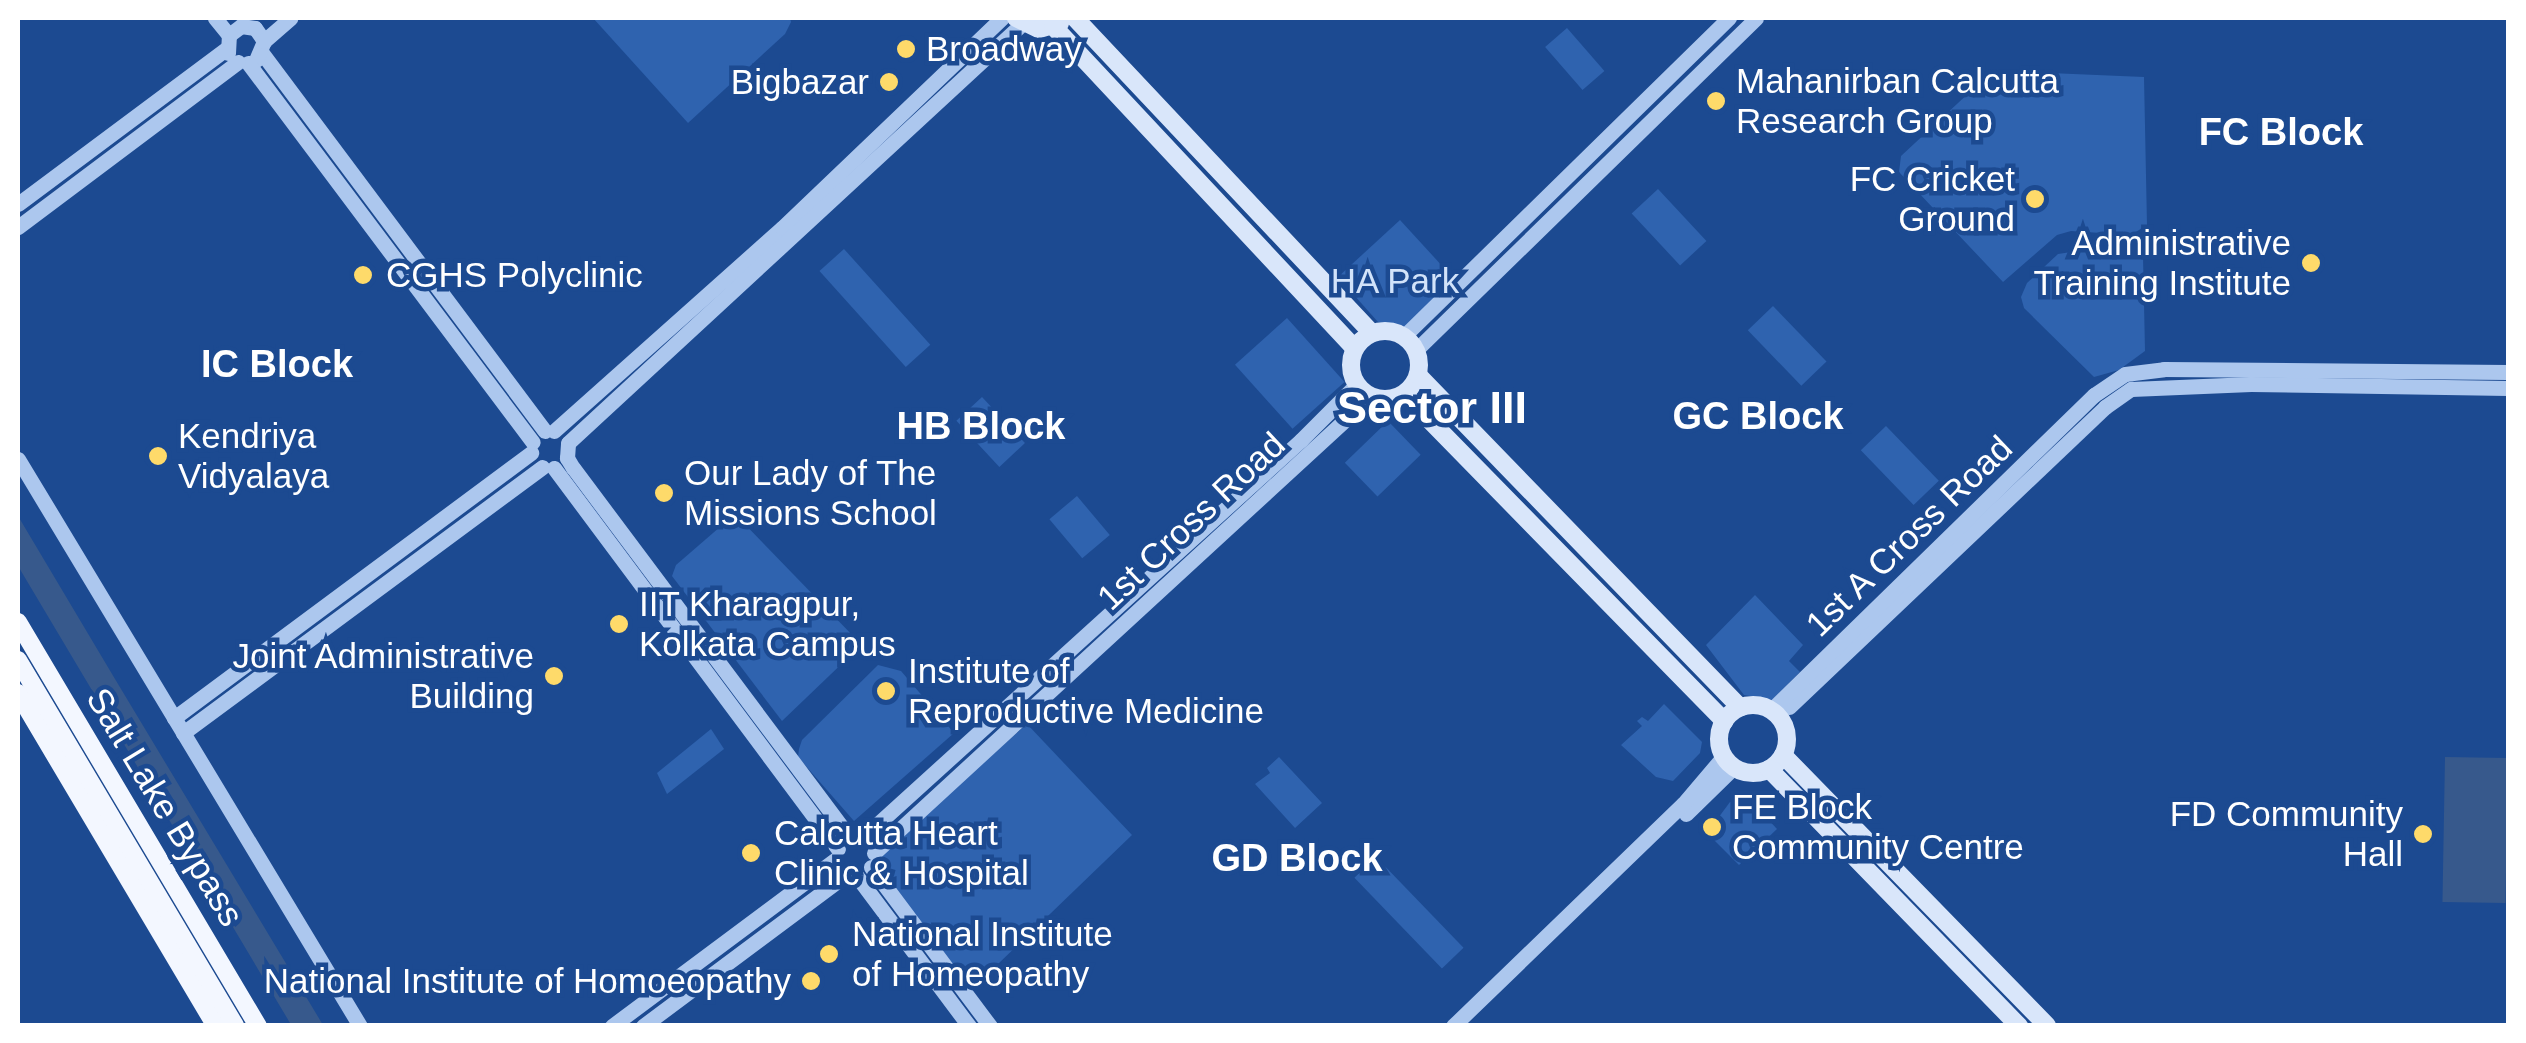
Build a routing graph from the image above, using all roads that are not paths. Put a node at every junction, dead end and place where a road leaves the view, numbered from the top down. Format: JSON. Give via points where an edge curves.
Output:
{"nodes":[{"id":1,"x":215,"y":18,"type":"edge"},
{"id":2,"x":290,"y":18,"type":"edge"},
{"id":3,"x":1002,"y":18,"type":"edge"},
{"id":4,"x":1075,"y":18,"type":"edge"},
{"id":5,"x":1728,"y":18,"type":"edge"},
{"id":6,"x":1756,"y":18,"type":"edge"},
{"id":7,"x":1019,"y":20,"type":"edge"},
{"id":8,"x":1060,"y":22,"type":"edge"},
{"id":9,"x":242,"y":28,"type":"edge"},
{"id":10,"x":253,"y":55,"type":"junction"},
{"id":11,"x":132,"y":118,"type":"junction"},
{"id":12,"x":143,"y":133,"type":"junction"},
{"id":13,"x":836,"y":186,"type":"junction"},
{"id":14,"x":19,"y":215,"type":"edge"},
{"id":15,"x":1495,"y":246,"type":"junction"},
{"id":16,"x":1508,"y":260,"type":"junction"},
{"id":17,"x":749,"y":267,"type":"junction"},
{"id":18,"x":1372,"y":333,"type":"junction"},
{"id":19,"x":1410,"y":343,"type":"junction"},
{"id":20,"x":1354,"y":348,"type":"junction"},
{"id":21,"x":2508,"y":372,"type":"edge"},
{"id":22,"x":1418,"y":375,"type":"junction"},
{"id":23,"x":2415,"y":380,"type":"junction"},
{"id":24,"x":2508,"y":388,"type":"edge"},
{"id":25,"x":1364,"y":390,"type":"junction"},
{"id":26,"x":1404,"y":394,"type":"junction"},
{"id":27,"x":541,"y":439,"type":"junction"},
{"id":28,"x":18,"y":459,"type":"edge"},
{"id":29,"x":558,"y":459,"type":"junction"},
{"id":30,"x":1152,"y":586,"type":"junction"},
{"id":31,"x":18,"y":622,"type":"edge"},
{"id":32,"x":1059,"y":659,"type":"junction"},
{"id":33,"x":18,"y":660,"type":"edge"},
{"id":34,"x":1070,"y":672,"type":"junction"},
{"id":35,"x":18,"y":692,"type":"edge"},
{"id":36,"x":1740,"y":707,"type":"junction"},
{"id":37,"x":1775,"y":713,"type":"junction"},
{"id":38,"x":174,"y":718,"type":"junction"},
{"id":39,"x":1724,"y":721,"type":"junction"},
{"id":40,"x":183,"y":733,"type":"junction"},
{"id":41,"x":1783,"y":755,"type":"junction"},
{"id":42,"x":1728,"y":762,"type":"junction"},
{"id":43,"x":1769,"y":769,"type":"junction"},
{"id":44,"x":95,"y":789,"type":"junction"},
{"id":45,"x":846,"y":846,"type":"junction"},
{"id":46,"x":862,"y":867,"type":"junction"},
{"id":47,"x":737,"y":932,"type":"junction"},
{"id":48,"x":749,"y":947,"type":"junction"},
{"id":49,"x":1501,"y":987,"type":"junction"},
{"id":50,"x":226,"y":1024,"type":"edge"},
{"id":51,"x":258,"y":1026,"type":"edge"},
{"id":52,"x":360,"y":1026,"type":"edge"},
{"id":53,"x":612,"y":1026,"type":"edge"},
{"id":54,"x":643,"y":1026,"type":"edge"},
{"id":55,"x":969,"y":1026,"type":"edge"},
{"id":56,"x":990,"y":1026,"type":"edge"},
{"id":57,"x":1454,"y":1026,"type":"edge"},
{"id":58,"x":1469,"y":1026,"type":"edge"},
{"id":59,"x":2018,"y":1026,"type":"edge"},
{"id":60,"x":2046,"y":1026,"type":"edge"}],
"edges":[{"from":1,"to":9,"type":"street"},
{"from":2,"to":10,"type":"street"},
{"from":3,"to":13,"type":"street"},
{"from":4,"to":18,"type":"main road"},
{"from":5,"to":15,"type":"street"},
{"from":6,"to":16,"type":"street"},
{"from":7,"to":8,"type":"main road","via":[[1039,29]]},
{"from":7,"to":13,"type":"street"},
{"from":8,"to":20,"type":"main road"},
{"from":9,"to":10,"type":"street"},
{"from":9,"to":10,"type":"street"},
{"from":9,"to":11,"type":"street"},
{"from":10,"to":12,"type":"street"},
{"from":10,"to":27,"type":"street"},
{"from":11,"to":12,"type":"street"},
{"from":11,"to":14,"type":"street"},
{"from":12,"to":14,"type":"street"},
{"from":13,"to":17,"type":"street"},
{"from":15,"to":16,"type":"street"},
{"from":15,"to":19,"type":"street"},
{"from":16,"to":19,"type":"street"},
{"from":17,"to":27,"type":"street"},
{"from":17,"to":29,"type":"street"},
{"from":18,"to":19,"type":"main road","via":[[1384,330]]},
{"from":18,"to":20,"type":"main road"},
{"from":19,"to":22,"type":"main road"},
{"from":20,"to":25,"type":"main road","via":[[1351,369]]},
{"from":21,"to":23,"type":"street"},
{"from":22,"to":26,"type":"main road"},
{"from":22,"to":36,"type":"main road"},
{"from":23,"to":24,"type":"street"},
{"from":23,"to":37,"type":"street","name":"1st A Cross Road","via":[[2149,370],[2116,379]]},
{"from":25,"to":26,"type":"main road","via":[[1383,399]]},
{"from":25,"to":30,"type":"street","name":"1st Cross Road"},
{"from":26,"to":39,"type":"main road"},
{"from":27,"to":29,"type":"street"},
{"from":27,"to":29,"type":"street"},
{"from":27,"to":38,"type":"street"},
{"from":28,"to":38,"type":"street"},
{"from":29,"to":40,"type":"street"},
{"from":29,"to":45,"type":"street"},
{"from":30,"to":32,"type":"street","name":"1st Cross Road"},
{"from":30,"to":34,"type":"street","name":"1st Cross Road"},
{"from":31,"to":44,"type":"main road","name":"Salt Lake Bypass"},
{"from":32,"to":34,"type":"street"},
{"from":32,"to":45,"type":"street","name":"1st Cross Road"},
{"from":33,"to":44,"type":"main road","name":"Salt Lake Bypass"},
{"from":34,"to":46,"type":"street","name":"1st Cross Road"},
{"from":35,"to":44,"type":"main road","name":"Salt Lake Bypass"},
{"from":36,"to":37,"type":"main road"},
{"from":36,"to":39,"type":"main road"},
{"from":37,"to":41,"type":"main road","via":[[1787,736]]},
{"from":38,"to":40,"type":"street"},
{"from":39,"to":42,"type":"main road","via":[[1719,743]]},
{"from":40,"to":52,"type":"street"},
{"from":41,"to":43,"type":"main road"},
{"from":41,"to":60,"type":"main road"},
{"from":42,"to":43,"type":"main road","via":[[1751,773]]},
{"from":42,"to":49,"type":"street"},
{"from":43,"to":59,"type":"main road"},
{"from":44,"to":50,"type":"main road","name":"Salt Lake Bypass"},
{"from":44,"to":51,"type":"main road","name":"Salt Lake Bypass"},
{"from":45,"to":46,"type":"street"},
{"from":45,"to":46,"type":"street"},
{"from":45,"to":47,"type":"street","name":"1st Cross Road"},
{"from":46,"to":48,"type":"street","name":"1st Cross Road"},
{"from":46,"to":55,"type":"street"},
{"from":46,"to":56,"type":"street"},
{"from":47,"to":48,"type":"street"},
{"from":47,"to":53,"type":"street","name":"1st Cross Road"},
{"from":48,"to":54,"type":"street","name":"1st Cross Road"},
{"from":49,"to":57,"type":"street"},
{"from":49,"to":58,"type":"street"}]}
